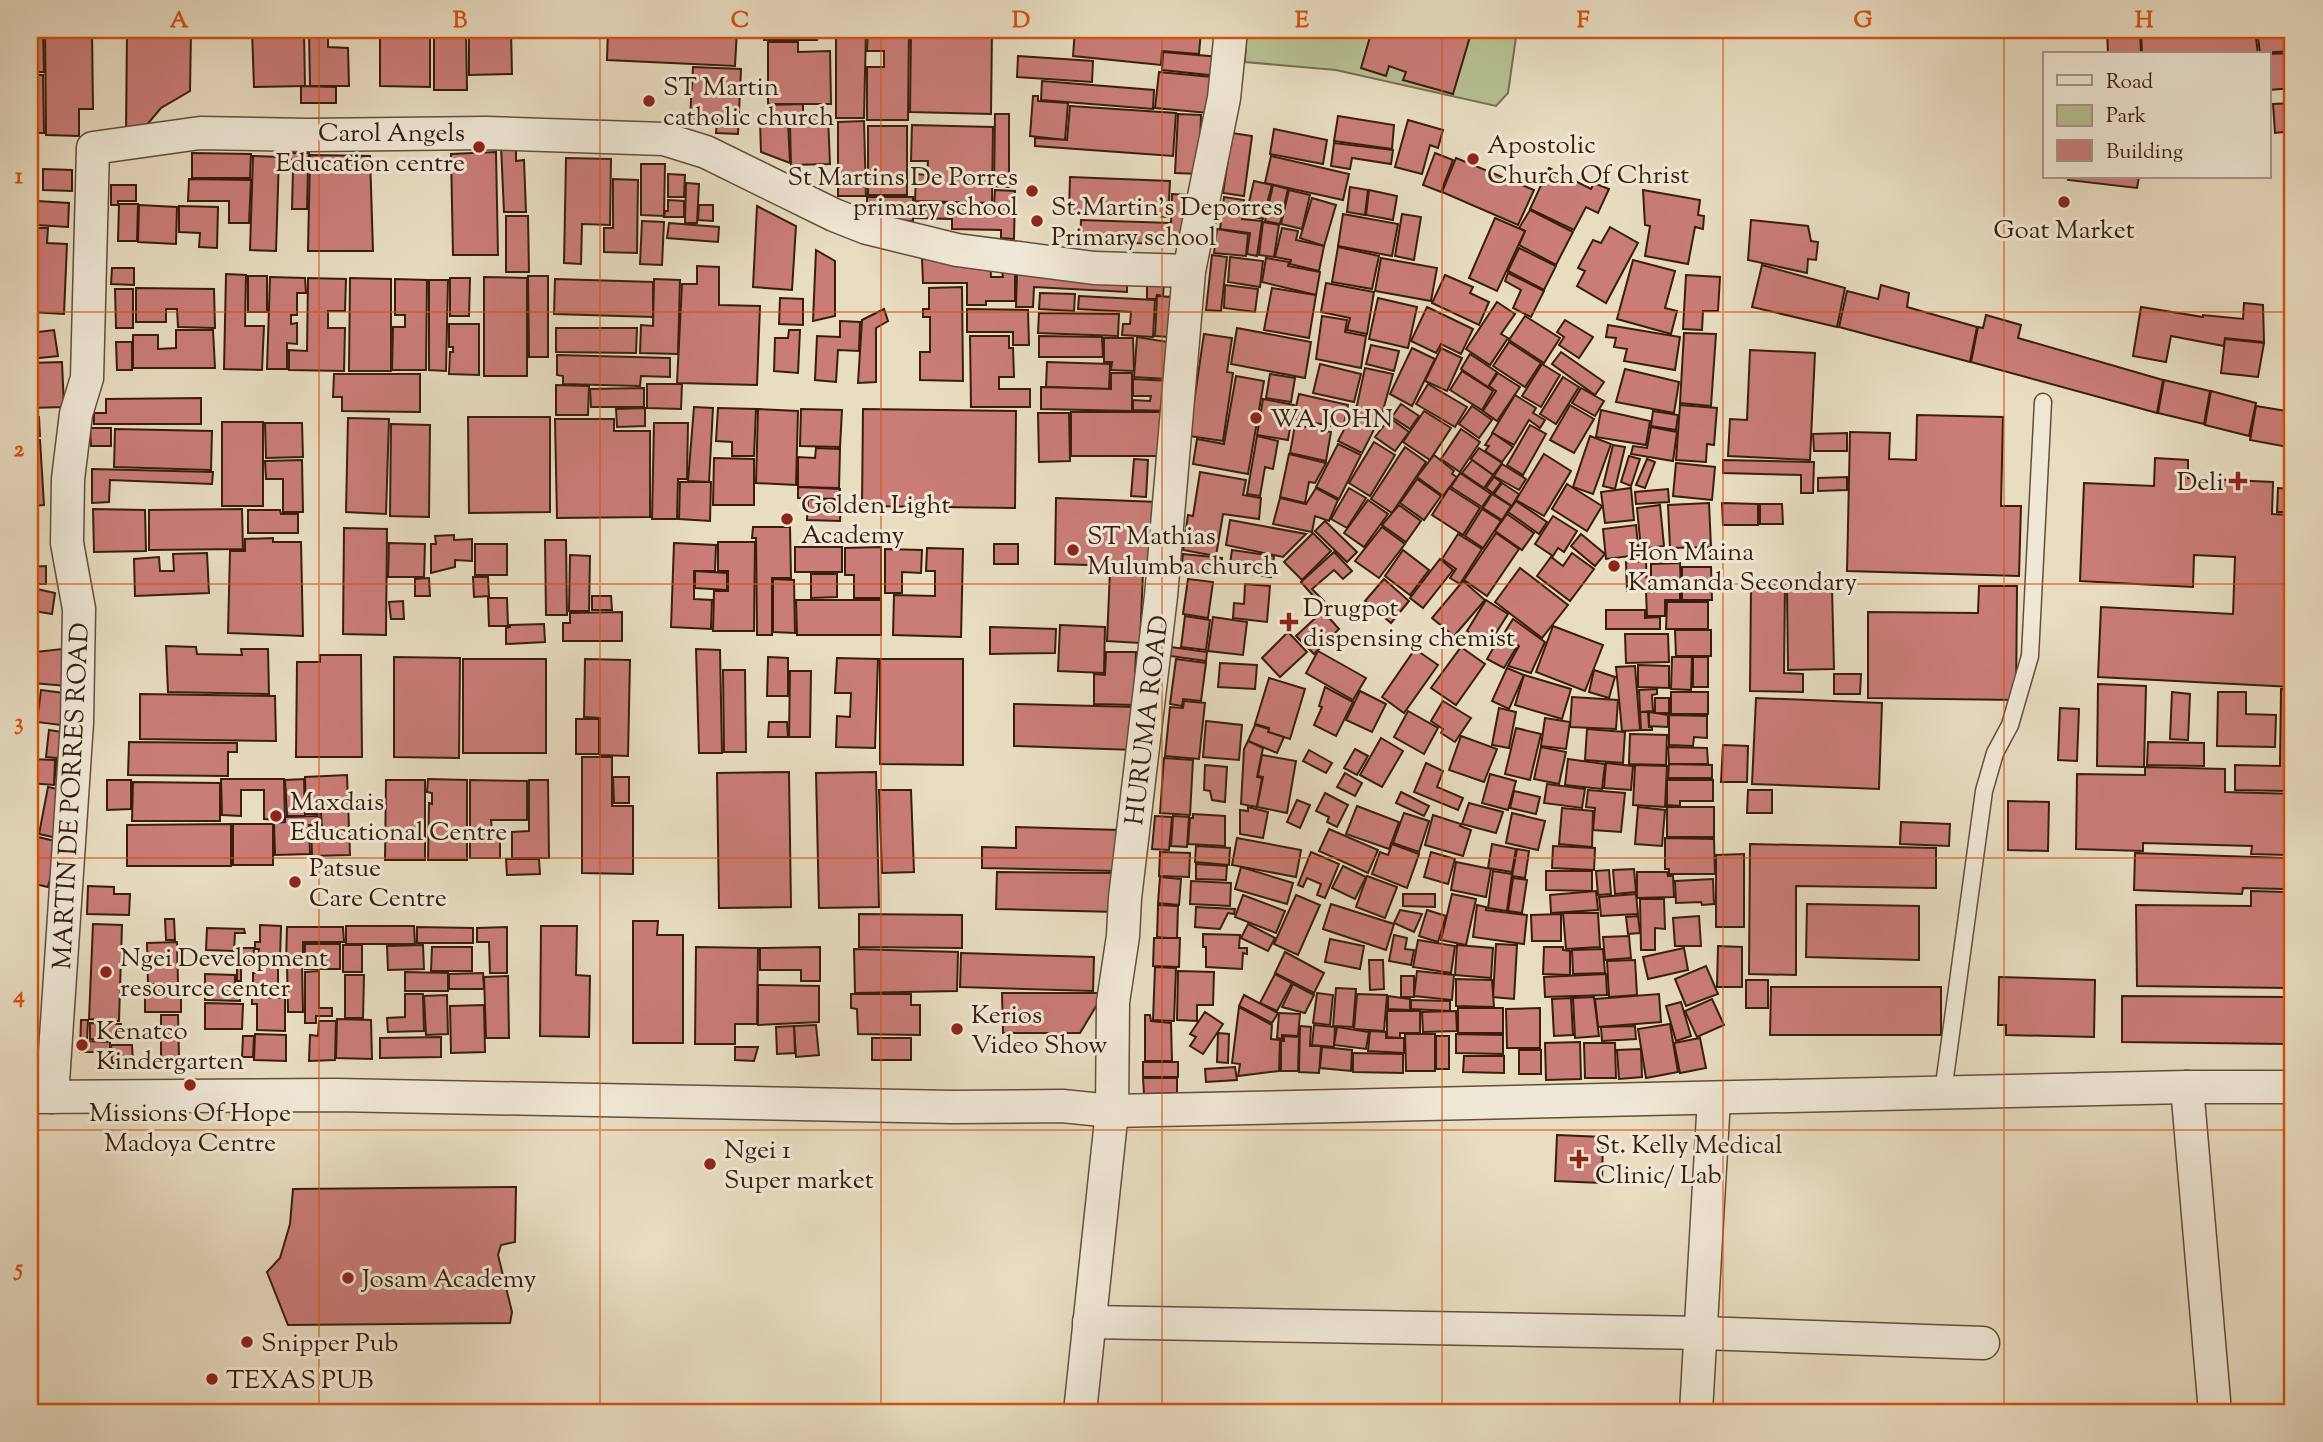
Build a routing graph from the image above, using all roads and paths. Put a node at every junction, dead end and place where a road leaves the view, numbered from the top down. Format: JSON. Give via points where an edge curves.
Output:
{"nodes":[{"id":1,"x":1231,"y":30,"type":"edge"},
{"id":2,"x":1189,"y":271,"type":"junction"},
{"id":3,"x":2042,"y":402,"type":"dead end"},
{"id":4,"x":2187,"y":1087,"type":"junction"},
{"id":5,"x":2293,"y":1087,"type":"edge"},
{"id":6,"x":1943,"y":1092,"type":"junction"},
{"id":7,"x":41,"y":1097,"type":"edge"},
{"id":8,"x":1714,"y":1098,"type":"junction"},
{"id":9,"x":1112,"y":1111,"type":"junction"},
{"id":10,"x":1089,"y":1322,"type":"junction"},
{"id":11,"x":1701,"y":1333,"type":"junction"},
{"id":12,"x":1983,"y":1343,"type":"dead end"},
{"id":13,"x":1080,"y":1412,"type":"edge"},
{"id":14,"x":1696,"y":1412,"type":"edge"},
{"id":15,"x":2215,"y":1412,"type":"edge"}],
"edges":[{"from":1,"to":2,"type":"street","name":"HURUMA ROAD","via":[[1224,99]]},
{"from":2,"to":7,"type":"street","name":"MARTIN DE PORRES ROAD","via":[[1094,268],[957,250],[867,228],[706,152],[664,139],[486,133],[200,133],[93,148],[87,378],[76,414],[68,479],[67,543],[79,609],[77,722]]},
{"from":2,"to":9,"type":"street","name":"HURUMA ROAD","via":[[1161,596],[1113,1002]]},
{"from":3,"to":6,"type":"lane","via":[[2030,656],[1984,791]]},
{"from":4,"to":5,"type":"street"},
{"from":4,"to":6,"type":"street"},
{"from":4,"to":15,"type":"street"},
{"from":6,"to":8,"type":"street"},
{"from":7,"to":9,"type":"street","via":[[350,1096],[1062,1106]]},
{"from":8,"to":9,"type":"street"},
{"from":8,"to":11,"type":"street"},
{"from":9,"to":10,"type":"street","name":"HURUMA ROAD"},
{"from":10,"to":11,"type":"street"},
{"from":10,"to":13,"type":"street","name":"HURUMA ROAD"},
{"from":11,"to":12,"type":"street"},
{"from":11,"to":14,"type":"street"}]}
